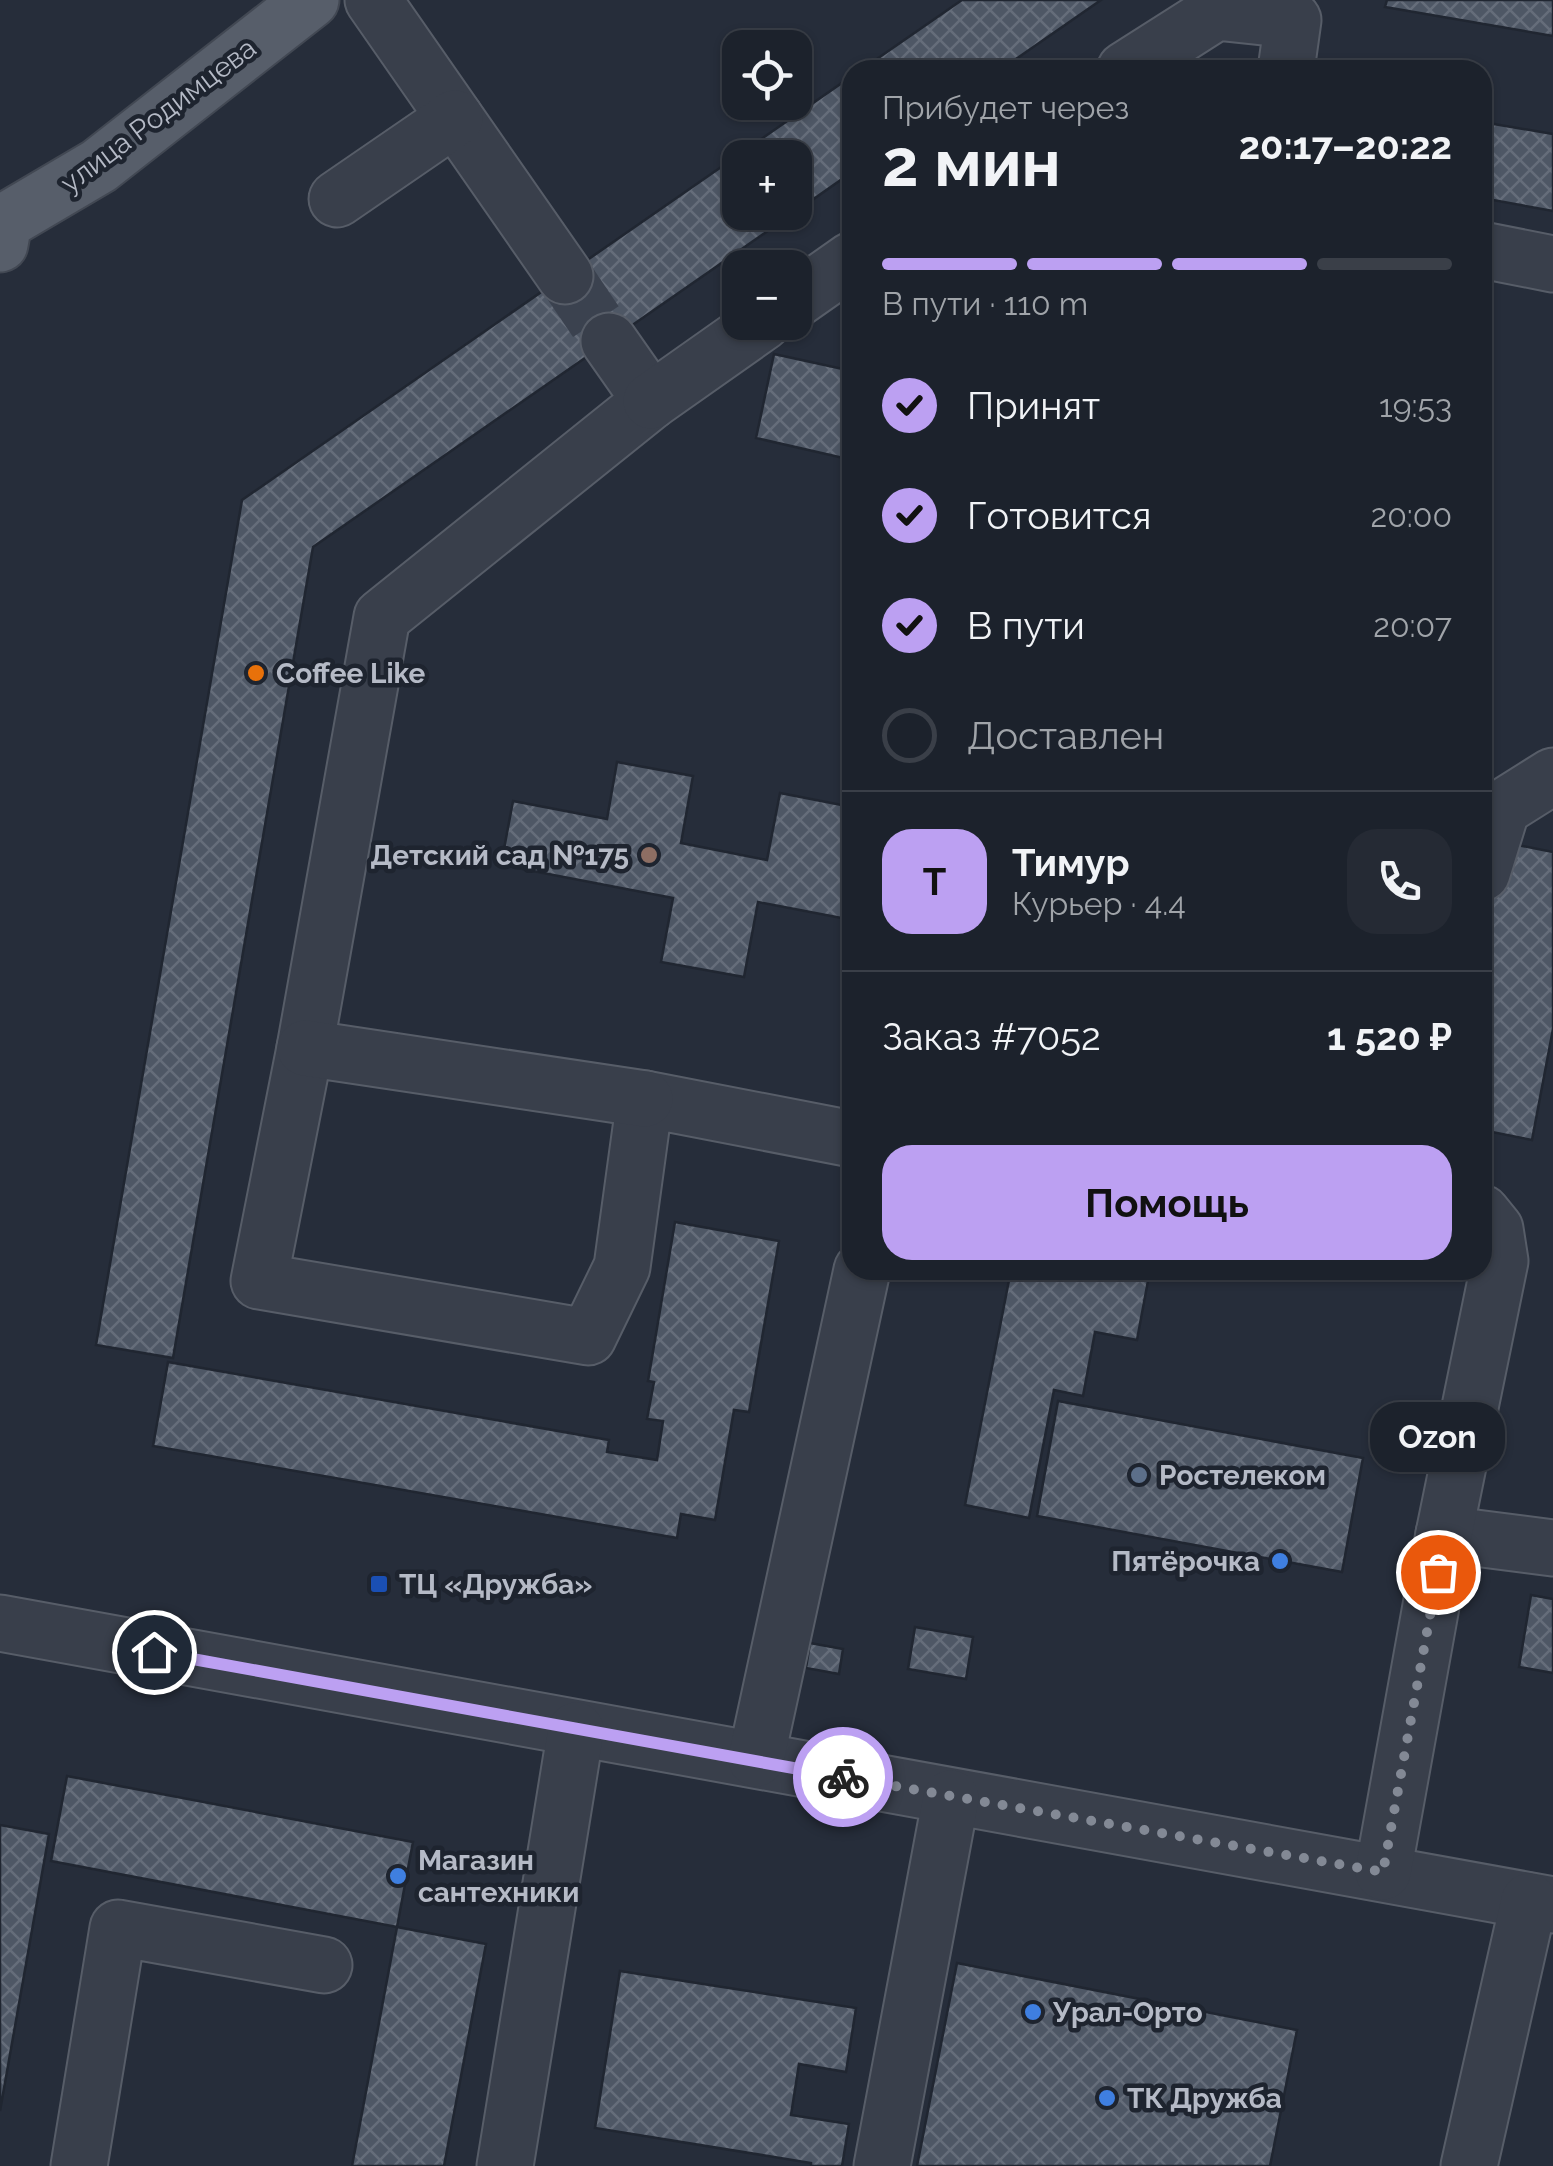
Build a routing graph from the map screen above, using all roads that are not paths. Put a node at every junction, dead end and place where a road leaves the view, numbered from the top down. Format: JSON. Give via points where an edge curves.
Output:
{"nodes":[{"id":1,"x":311,"y":0,"type":"edge"},
{"id":2,"x":373,"y":0,"type":"edge"},
{"id":3,"x":1141,"y":60,"type":"edge"},
{"id":4,"x":1287,"y":60,"type":"edge"},
{"id":5,"x":455,"y":118,"type":"junction"},
{"id":6,"x":338,"y":199,"type":"dead end"},
{"id":7,"x":1,"y":229,"type":"edge"},
{"id":8,"x":1492,"y":252,"type":"edge"},
{"id":9,"x":1553,"y":264,"type":"edge"},
{"id":10,"x":842,"y":267,"type":"edge"},
{"id":11,"x":564,"y":276,"type":"tunnel mouth"},
{"id":12,"x":812,"y":288,"type":"edge"},
{"id":13,"x":737,"y":340,"type":"edge"},
{"id":14,"x":610,"y":341,"type":"tunnel mouth"},
{"id":15,"x":651,"y":401,"type":"junction"},
{"id":16,"x":1553,"y":776,"type":"edge"},
{"id":17,"x":1492,"y":840,"type":"edge"},
{"id":18,"x":305,"y":1048,"type":"junction"},
{"id":19,"x":645,"y":1099,"type":"junction"},
{"id":20,"x":842,"y":1137,"type":"edge"},
{"id":21,"x":1492,"y":1226,"type":"edge"},
{"id":22,"x":860,"y":1280,"type":"edge"},
{"id":23,"x":1444,"y":1534,"type":"junction"},
{"id":24,"x":1553,"y":1548,"type":"edge"},
{"id":25,"x":0,"y":1623,"type":"edge"},
{"id":26,"x":576,"y":1730,"type":"junction"},
{"id":27,"x":756,"y":1760,"type":"junction"},
{"id":28,"x":951,"y":1798,"type":"junction"},
{"id":29,"x":1383,"y":1872,"type":"junction"},
{"id":30,"x":1541,"y":1903,"type":"edge"},
{"id":31,"x":324,"y":1965,"type":"dead end"},
{"id":32,"x":79,"y":2166,"type":"edge"},
{"id":33,"x":505,"y":2166,"type":"edge"},
{"id":34,"x":882,"y":2166,"type":"edge"},
{"id":35,"x":1469,"y":2166,"type":"edge"}],
"edges":[{"from":1,"to":7,"type":"main road","name":"улица Родимцева","via":[[99,166]]},
{"from":2,"to":5,"type":"street"},
{"from":3,"to":4,"type":"street","via":[[1216,12],[1293,20]]},
{"from":5,"to":6,"type":"street"},
{"from":5,"to":11,"type":"street"},
{"from":8,"to":9,"type":"street"},
{"from":10,"to":12,"type":"street"},
{"from":13,"to":15,"type":"street"},
{"from":14,"to":15,"type":"street"},
{"from":15,"to":18,"type":"street","via":[[382,617]]},
{"from":16,"to":17,"type":"street","via":[[1502,808]]},
{"from":18,"to":19,"type":"street"},
{"from":18,"to":19,"type":"street","via":[[260,1281],[588,1336],[622,1268]]},
{"from":19,"to":20,"type":"street"},
{"from":21,"to":23,"type":"street","via":[[1500,1261]]},
{"from":22,"to":27,"type":"street"},
{"from":23,"to":24,"type":"street"},
{"from":23,"to":29,"type":"street"},
{"from":25,"to":26,"type":"street"},
{"from":26,"to":27,"type":"street"},
{"from":26,"to":33,"type":"street"},
{"from":27,"to":28,"type":"street"},
{"from":28,"to":29,"type":"street"},
{"from":28,"to":34,"type":"street"},
{"from":29,"to":30,"type":"street"},
{"from":30,"to":35,"type":"street"},
{"from":31,"to":32,"type":"street","via":[[118,1928]]}]}
